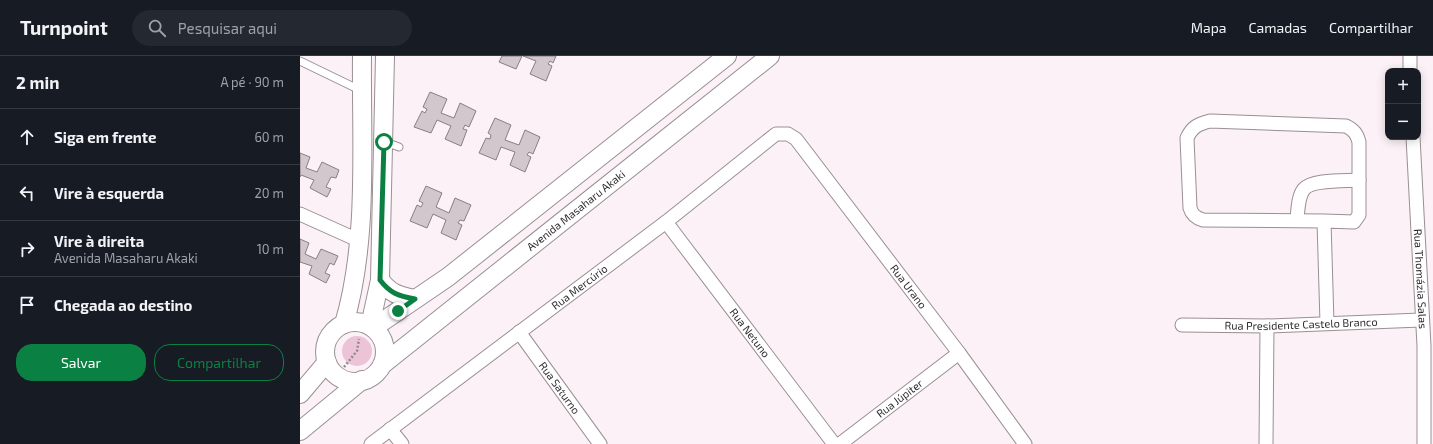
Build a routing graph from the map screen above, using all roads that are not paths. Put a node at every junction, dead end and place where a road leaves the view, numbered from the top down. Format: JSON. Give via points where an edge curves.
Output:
{"nodes":[{"id":1,"x":362,"y":56,"type":"edge"},
{"id":2,"x":385,"y":56,"type":"edge"},
{"id":3,"x":727,"y":56,"type":"edge"},
{"id":4,"x":770,"y":56,"type":"edge"},
{"id":5,"x":1410,"y":56,"type":"edge"},
{"id":6,"x":300,"y":61,"type":"edge"},
{"id":7,"x":1410,"y":68,"type":"edge"},
{"id":8,"x":362,"y":91,"type":"junction"},
{"id":9,"x":788,"y":134,"type":"joint"},
{"id":10,"x":1413,"y":140,"type":"edge"},
{"id":11,"x":1359,"y":180,"type":"junction"},
{"id":12,"x":300,"y":214,"type":"edge"},
{"id":13,"x":1297,"y":219,"type":"junction"},
{"id":14,"x":1324,"y":221,"type":"junction"},
{"id":15,"x":666,"y":222,"type":"junction"},
{"id":16,"x":360,"y":241,"type":"junction"},
{"id":17,"x":380,"y":280,"type":"junction"},
{"id":18,"x":415,"y":299,"type":"junction"},
{"id":19,"x":1421,"y":320,"type":"junction"},
{"id":20,"x":1327,"y":323,"type":"junction"},
{"id":21,"x":344,"y":324,"type":"junction"},
{"id":22,"x":1182,"y":325,"type":"dead end"},
{"id":23,"x":1267,"y":326,"type":"junction"},
{"id":24,"x":372,"y":327,"type":"junction"},
{"id":25,"x":519,"y":332,"type":"junction"},
{"id":26,"x":1428,"y":346,"type":"edge"},
{"id":27,"x":959,"y":353,"type":"junction"},
{"id":28,"x":327,"y":362,"type":"junction"},
{"id":29,"x":382,"y":365,"type":"junction"},
{"id":30,"x":362,"y":380,"type":"junction"},
{"id":31,"x":300,"y":394,"type":"edge"},
{"id":32,"x":390,"y":429,"type":"junction"},
{"id":33,"x":300,"y":431,"type":"edge"},
{"id":34,"x":371,"y":444,"type":"edge"},
{"id":35,"x":402,"y":444,"type":"edge"},
{"id":36,"x":600,"y":444,"type":"edge"},
{"id":37,"x":834,"y":444,"type":"edge"},
{"id":38,"x":840,"y":444,"type":"edge"},
{"id":39,"x":1025,"y":444,"type":"edge"},
{"id":40,"x":1266,"y":444,"type":"edge"},
{"id":41,"x":1424,"y":444,"type":"edge"}],
"edges":[{"from":1,"to":8,"type":"street"},
{"from":2,"to":17,"type":"street","via":[[392,145]]},
{"from":3,"to":18,"type":"street","via":[[448,277]]},
{"from":4,"to":29,"type":"street","name":"Avenida Masaharu Akaki"},
{"from":5,"to":7,"type":"street"},
{"from":6,"to":8,"type":"lane"},
{"from":8,"to":16,"type":"street"},
{"from":9,"to":15,"type":"street","name":"Rua Mercúrio","via":[[776,134]]},
{"from":9,"to":27,"type":"street","name":"Rua Urano","via":[[796,139]]},
{"from":10,"to":19,"type":"street","name":"Rua Thomázia Salas"},
{"from":11,"to":13,"type":"street","via":[[1314,183],[1304,189]]},
{"from":11,"to":13,"type":"street","via":[[1359,142],[1352,129],[1346,126],[1210,121],[1191,130],[1186,138],[1192,214],[1203,220]]},
{"from":11,"to":14,"type":"street","via":[[1357,220],[1349,223]]},
{"from":12,"to":16,"type":"street"},
{"from":13,"to":14,"type":"street"},
{"from":14,"to":20,"type":"street"},
{"from":15,"to":25,"type":"street","name":"Rua Mercúrio"},
{"from":15,"to":37,"type":"street","name":"Rua Netuno"},
{"from":16,"to":21,"type":"street"},
{"from":17,"to":18,"type":"street","via":[[392,293]]},
{"from":17,"to":24,"type":"street"},
{"from":18,"to":24,"type":"street"},
{"from":19,"to":20,"type":"street","name":"Rua Presidente Castelo Branco"},
{"from":19,"to":26,"type":"street","name":"Rua Thomázia Salas"},
{"from":20,"to":23,"type":"street","name":"Rua Presidente Castelo Branco"},
{"from":21,"to":24,"type":"street","via":[[357,322]]},
{"from":21,"to":28,"type":"street","via":[[328,339],[325,351]]},
{"from":22,"to":23,"type":"street","name":"Rua Presidente Castelo Branco"},
{"from":23,"to":40,"type":"street"},
{"from":24,"to":29,"type":"street","via":[[383,341],[385,353]]},
{"from":25,"to":32,"type":"street","name":"Rua Mercúrio"},
{"from":25,"to":36,"type":"street","name":"Rua Saturno"},
{"from":26,"to":41,"type":"street","name":"Rua Thomázia Salas"},
{"from":27,"to":38,"type":"street","name":"Rua Júpiter"},
{"from":27,"to":39,"type":"street","name":"Rua Urano"},
{"from":28,"to":30,"type":"street","via":[[341,378]]},
{"from":28,"to":31,"type":"street"},
{"from":29,"to":30,"type":"street","via":[[374,375]]},
{"from":30,"to":33,"type":"street"},
{"from":32,"to":34,"type":"street","name":"Rua Mercúrio"},
{"from":32,"to":35,"type":"street"}]}
